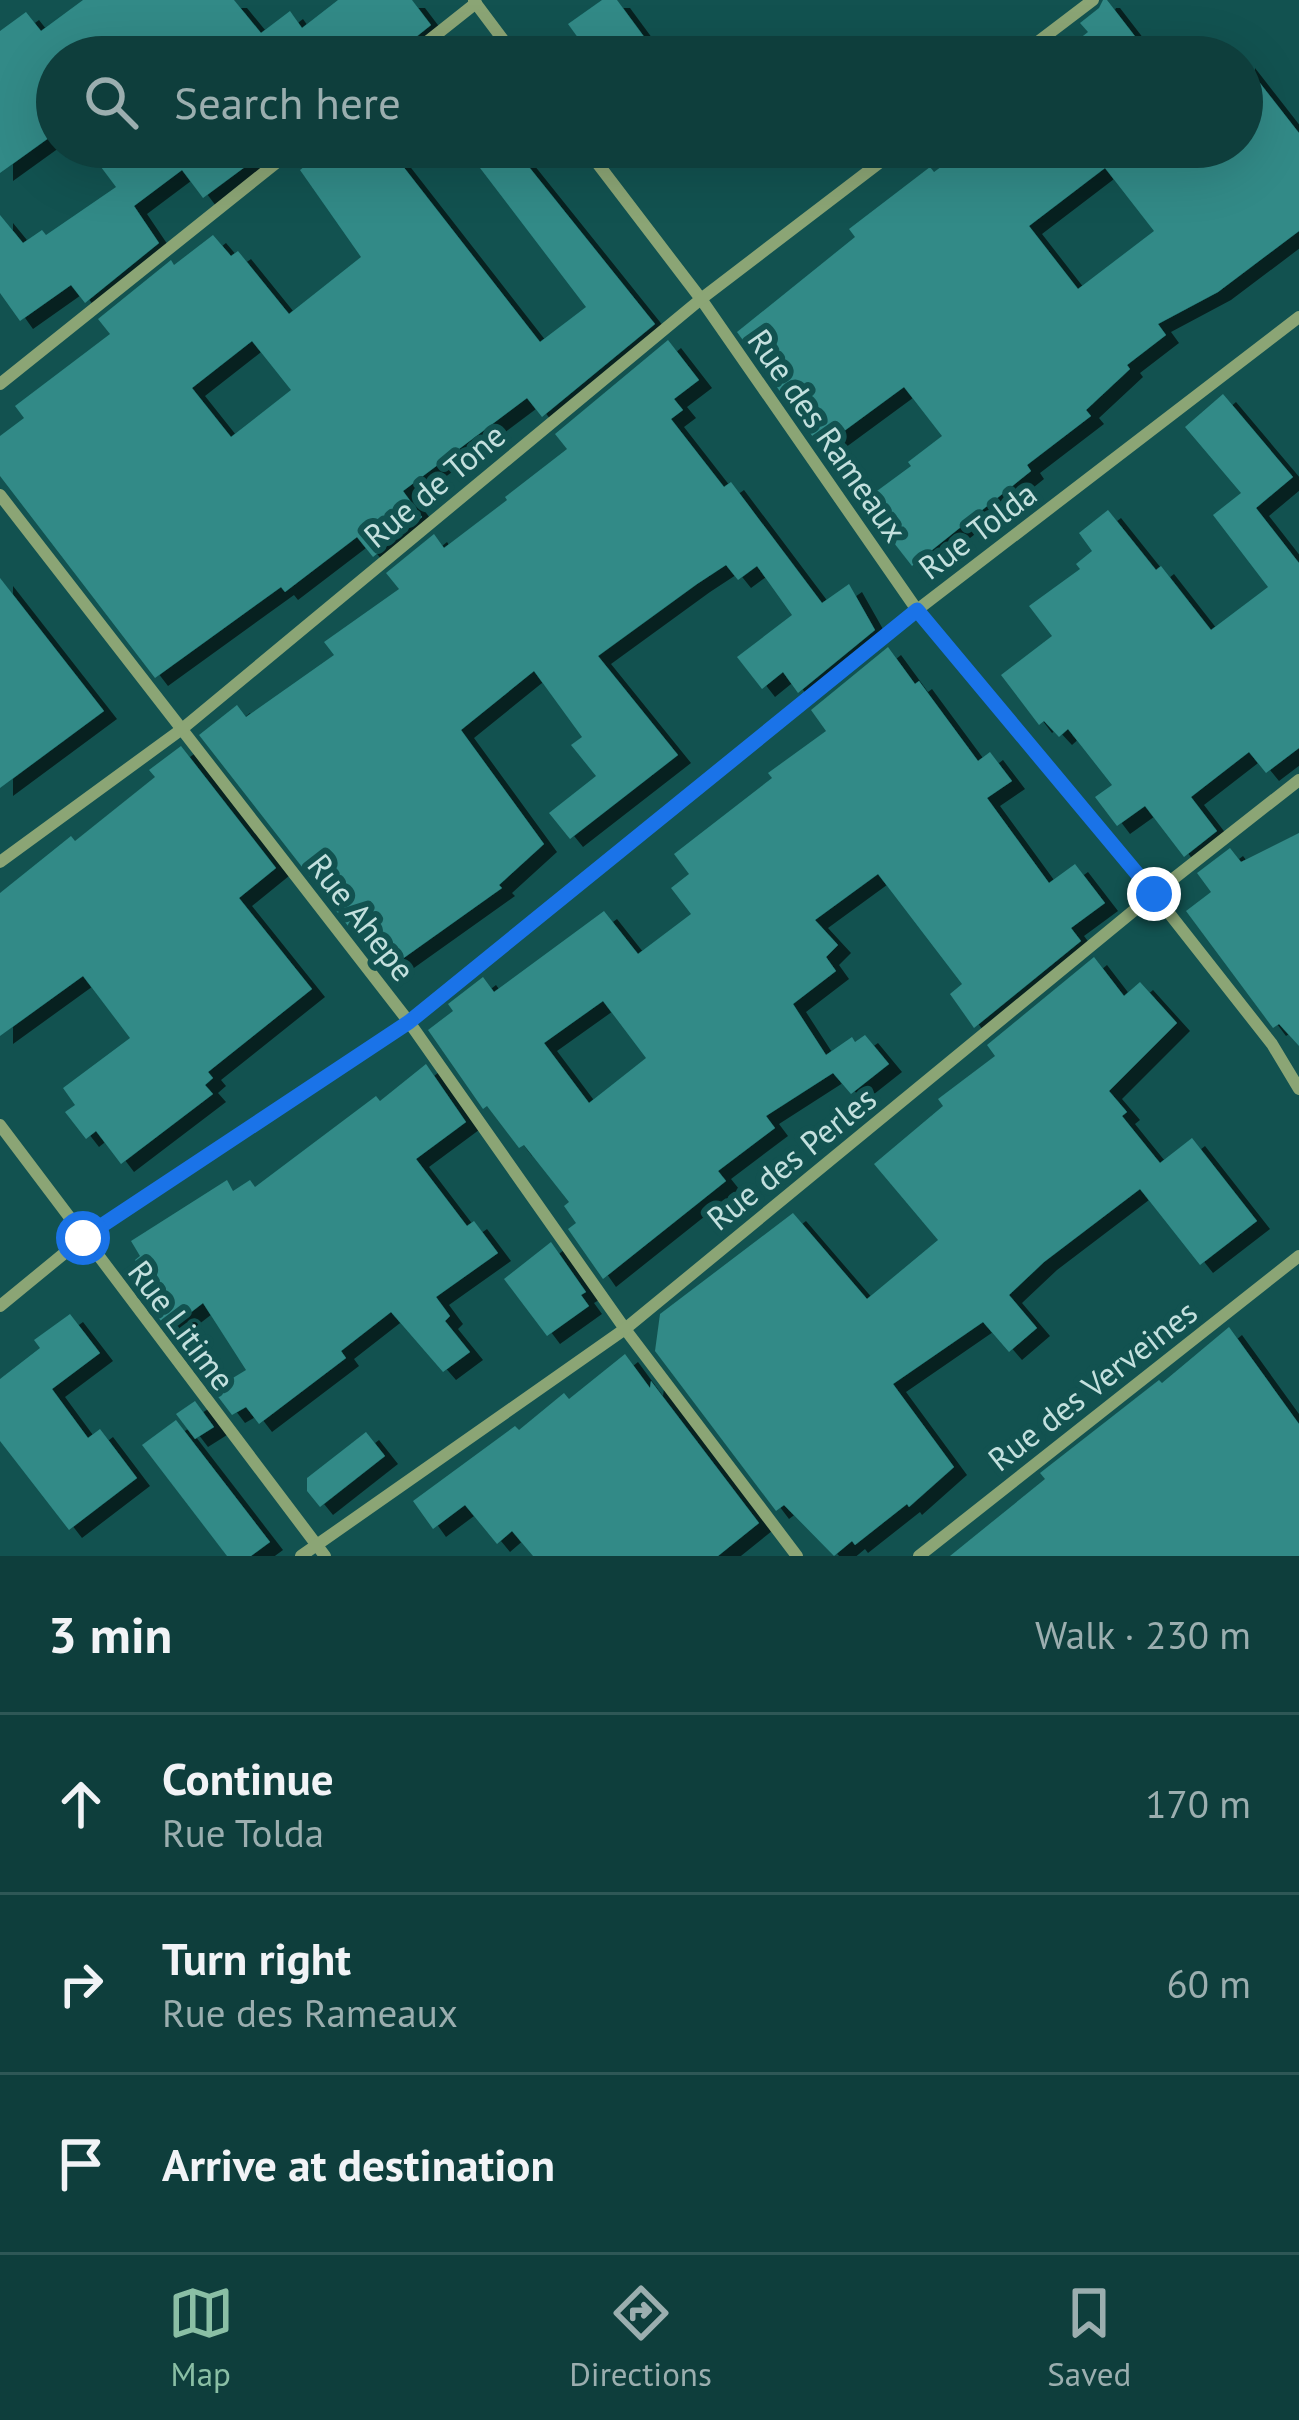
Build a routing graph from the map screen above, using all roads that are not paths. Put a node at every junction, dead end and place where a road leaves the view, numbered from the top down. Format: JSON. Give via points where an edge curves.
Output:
{"nodes":[{"id":1,"x":1093,"y":0,"type":"edge"},
{"id":2,"x":474,"y":2,"type":"edge"},
{"id":3,"x":433,"y":36,"type":"edge"},
{"id":4,"x":501,"y":36,"type":"edge"},
{"id":5,"x":1046,"y":36,"type":"edge"},
{"id":6,"x":270,"y":168,"type":"edge"},
{"id":7,"x":601,"y":168,"type":"edge"},
{"id":8,"x":872,"y":168,"type":"edge"},
{"id":9,"x":700,"y":299,"type":"junction"},
{"id":10,"x":1299,"y":317,"type":"edge"},
{"id":11,"x":0,"y":384,"type":"edge"},
{"id":12,"x":0,"y":495,"type":"edge"},
{"id":13,"x":917,"y":610,"type":"junction"},
{"id":14,"x":182,"y":729,"type":"junction"},
{"id":15,"x":1299,"y":780,"type":"edge"},
{"id":16,"x":0,"y":862,"type":"edge"},
{"id":17,"x":1154,"y":894,"type":"junction"},
{"id":18,"x":409,"y":1022,"type":"junction"},
{"id":19,"x":1299,"y":1089,"type":"edge"},
{"id":20,"x":0,"y":1125,"type":"edge"},
{"id":21,"x":83,"y":1238,"type":"junction"},
{"id":22,"x":1299,"y":1256,"type":"edge"},
{"id":23,"x":0,"y":1306,"type":"edge"},
{"id":24,"x":625,"y":1329,"type":"junction"},
{"id":25,"x":320,"y":1550,"type":"edge"},
{"id":26,"x":301,"y":1556,"type":"edge"},
{"id":27,"x":797,"y":1556,"type":"edge"},
{"id":28,"x":919,"y":1556,"type":"edge"}],
"edges":[{"from":1,"to":5,"type":"street"},
{"from":2,"to":3,"type":"street"},
{"from":2,"to":4,"type":"street"},
{"from":6,"to":11,"type":"street"},
{"from":7,"to":9,"type":"street","name":"Rue des Rameaux"},
{"from":8,"to":9,"type":"street","name":"Rue de Tone"},
{"from":9,"to":13,"type":"street","name":"Rue des Rameaux"},
{"from":9,"to":14,"type":"street","name":"Rue de Tone"},
{"from":10,"to":13,"type":"street","name":"Rue Tolda"},
{"from":12,"to":14,"type":"street","name":"Rue Ahepe"},
{"from":13,"to":17,"type":"street","name":"Rue des Rameaux"},
{"from":13,"to":18,"type":"street","name":"Rue Tolda"},
{"from":14,"to":16,"type":"street","name":"Rue de Tone"},
{"from":14,"to":18,"type":"street","name":"Rue Ahepe"},
{"from":15,"to":17,"type":"street","name":"Rue des Perles"},
{"from":17,"to":19,"type":"street","name":"Rue des Rameaux"},
{"from":17,"to":24,"type":"street","name":"Rue des Perles"},
{"from":18,"to":21,"type":"street","name":"Rue Tolda"},
{"from":18,"to":24,"type":"street","name":"Rue Ahepe"},
{"from":20,"to":21,"type":"street","name":"Rue Litime"},
{"from":21,"to":23,"type":"street","name":"Rue Tolda"},
{"from":21,"to":25,"type":"street","name":"Rue Litime"},
{"from":22,"to":28,"type":"street","name":"Rue des Verveines"},
{"from":24,"to":25,"type":"street","name":"Rue des Perles"},
{"from":24,"to":27,"type":"street","name":"Rue Ahepe"},
{"from":25,"to":26,"type":"street","name":"Rue des Perles"}]}
